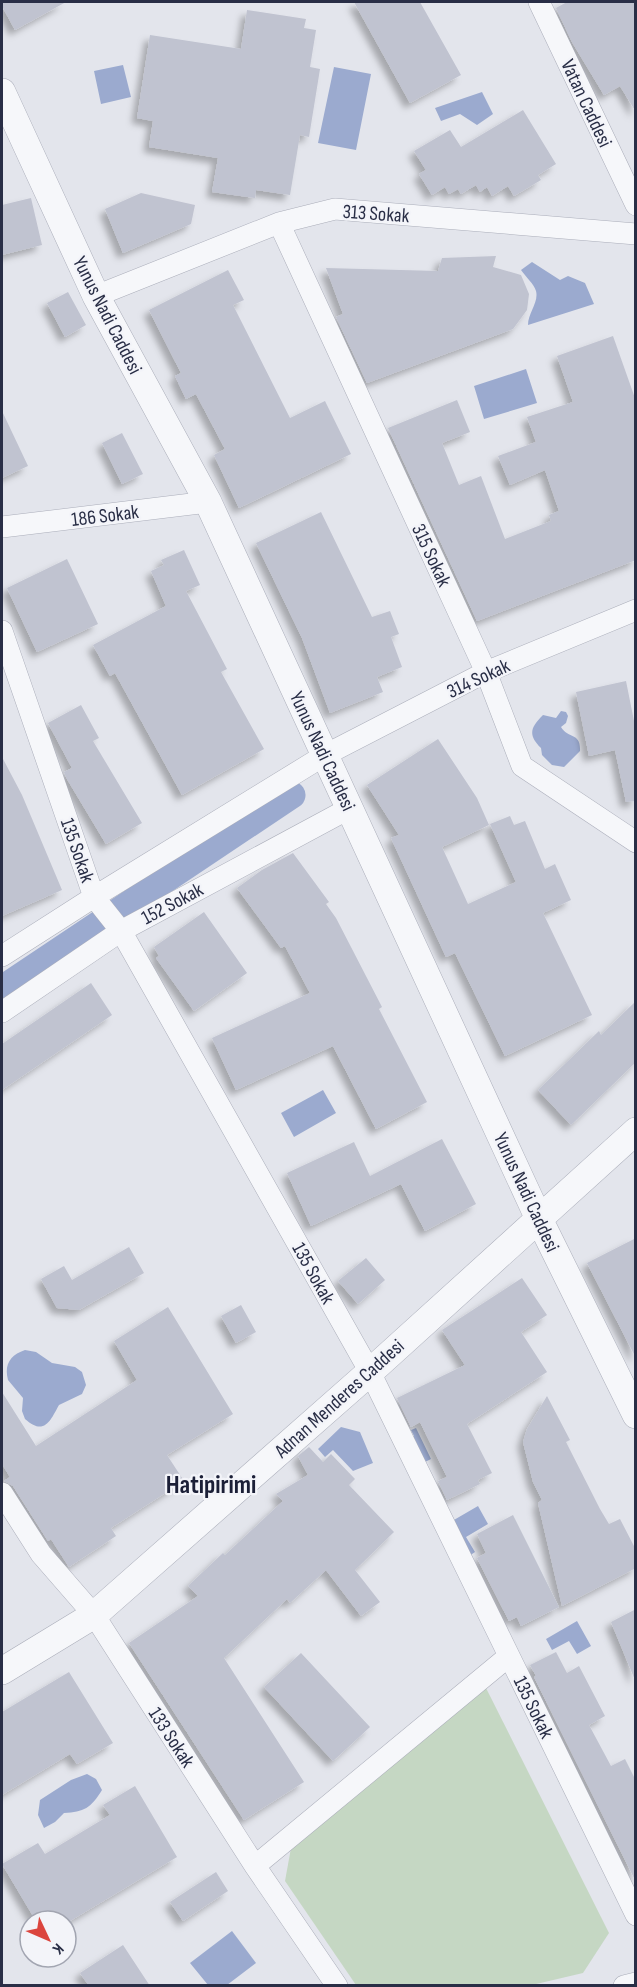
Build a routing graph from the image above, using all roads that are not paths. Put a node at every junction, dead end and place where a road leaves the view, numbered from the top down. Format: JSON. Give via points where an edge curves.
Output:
{"nodes":[{"id":1,"x":539,"y":2,"type":"edge"},
{"id":2,"x":2,"y":92,"type":"edge"},
{"id":3,"x":636,"y":205,"type":"edge"},
{"id":4,"x":279,"y":223,"type":"junction"},
{"id":5,"x":636,"y":234,"type":"edge"},
{"id":6,"x":96,"y":296,"type":"junction"},
{"id":7,"x":208,"y":502,"type":"junction"},
{"id":8,"x":2,"y":527,"type":"edge"},
{"id":9,"x":636,"y":610,"type":"edge"},
{"id":10,"x":2,"y":631,"type":"edge"},
{"id":11,"x":486,"y":672,"type":"junction"},
{"id":12,"x":325,"y":755,"type":"junction"},
{"id":13,"x":350,"y":808,"type":"junction"},
{"id":14,"x":636,"y":842,"type":"edge"},
{"id":15,"x":108,"y":915,"type":"junction"},
{"id":16,"x":2,"y":956,"type":"edge"},
{"id":17,"x":2,"y":1012,"type":"edge"},
{"id":18,"x":636,"y":1131,"type":"edge"},
{"id":19,"x":539,"y":1219,"type":"junction"},
{"id":20,"x":370,"y":1372,"type":"junction"},
{"id":21,"x":636,"y":1415,"type":"edge"},
{"id":22,"x":2,"y":1494,"type":"edge"},
{"id":23,"x":94,"y":1615,"type":"junction"},
{"id":24,"x":509,"y":1656,"type":"junction"},
{"id":25,"x":2,"y":1671,"type":"edge"},
{"id":26,"x":255,"y":1866,"type":"junction"},
{"id":27,"x":636,"y":1915,"type":"edge"},
{"id":28,"x":636,"y":1983,"type":"edge"},
{"id":29,"x":337,"y":1986,"type":"edge"},
{"id":30,"x":624,"y":1986,"type":"edge"}],
"edges":[{"from":1,"to":3,"type":"street","name":"Vatan Caddesi"},
{"from":2,"to":6,"type":"street","name":"Yunus Nadi Caddesi"},
{"from":4,"to":5,"type":"street","name":"313 Sokak","via":[[335,209]]},
{"from":4,"to":6,"type":"street","name":"313 Sokak"},
{"from":4,"to":11,"type":"street","name":"315 Sokak"},
{"from":6,"to":7,"type":"street","name":"Yunus Nadi Caddesi"},
{"from":7,"to":8,"type":"street","name":"186 Sokak"},
{"from":7,"to":12,"type":"street","name":"Yunus Nadi Caddesi"},
{"from":9,"to":11,"type":"street","name":"314 Sokak"},
{"from":10,"to":15,"type":"street","name":"135 Sokak"},
{"from":11,"to":12,"type":"street","name":"314 Sokak"},
{"from":11,"to":14,"type":"street","name":"315 Sokak","via":[[522,766]]},
{"from":12,"to":13,"type":"street","name":"Yunus Nadi Caddesi"},
{"from":12,"to":15,"type":"street","name":"152 Sokak"},
{"from":13,"to":15,"type":"street","name":"152 Sokak"},
{"from":13,"to":19,"type":"street","name":"Yunus Nadi Caddesi"},
{"from":15,"to":16,"type":"street","name":"152 Sokak"},
{"from":15,"to":17,"type":"street","name":"152 Sokak"},
{"from":15,"to":20,"type":"street","name":"135 Sokak"},
{"from":18,"to":19,"type":"street","name":"Adnan Menderes Caddesi"},
{"from":19,"to":20,"type":"street","name":"Adnan Menderes Caddesi"},
{"from":19,"to":21,"type":"street","name":"Yunus Nadi Caddesi"},
{"from":20,"to":23,"type":"street","name":"Adnan Menderes Caddesi"},
{"from":20,"to":24,"type":"street","name":"135 Sokak"},
{"from":22,"to":23,"type":"street","name":"133 Sokak","via":[[40,1554]]},
{"from":23,"to":25,"type":"street","name":"Adnan Menderes Caddesi"},
{"from":23,"to":26,"type":"street","name":"133 Sokak"},
{"from":24,"to":26,"type":"street"},
{"from":24,"to":27,"type":"street","name":"135 Sokak"},
{"from":26,"to":29,"type":"street","name":"133 Sokak"},
{"from":28,"to":30,"type":"street"}]}
